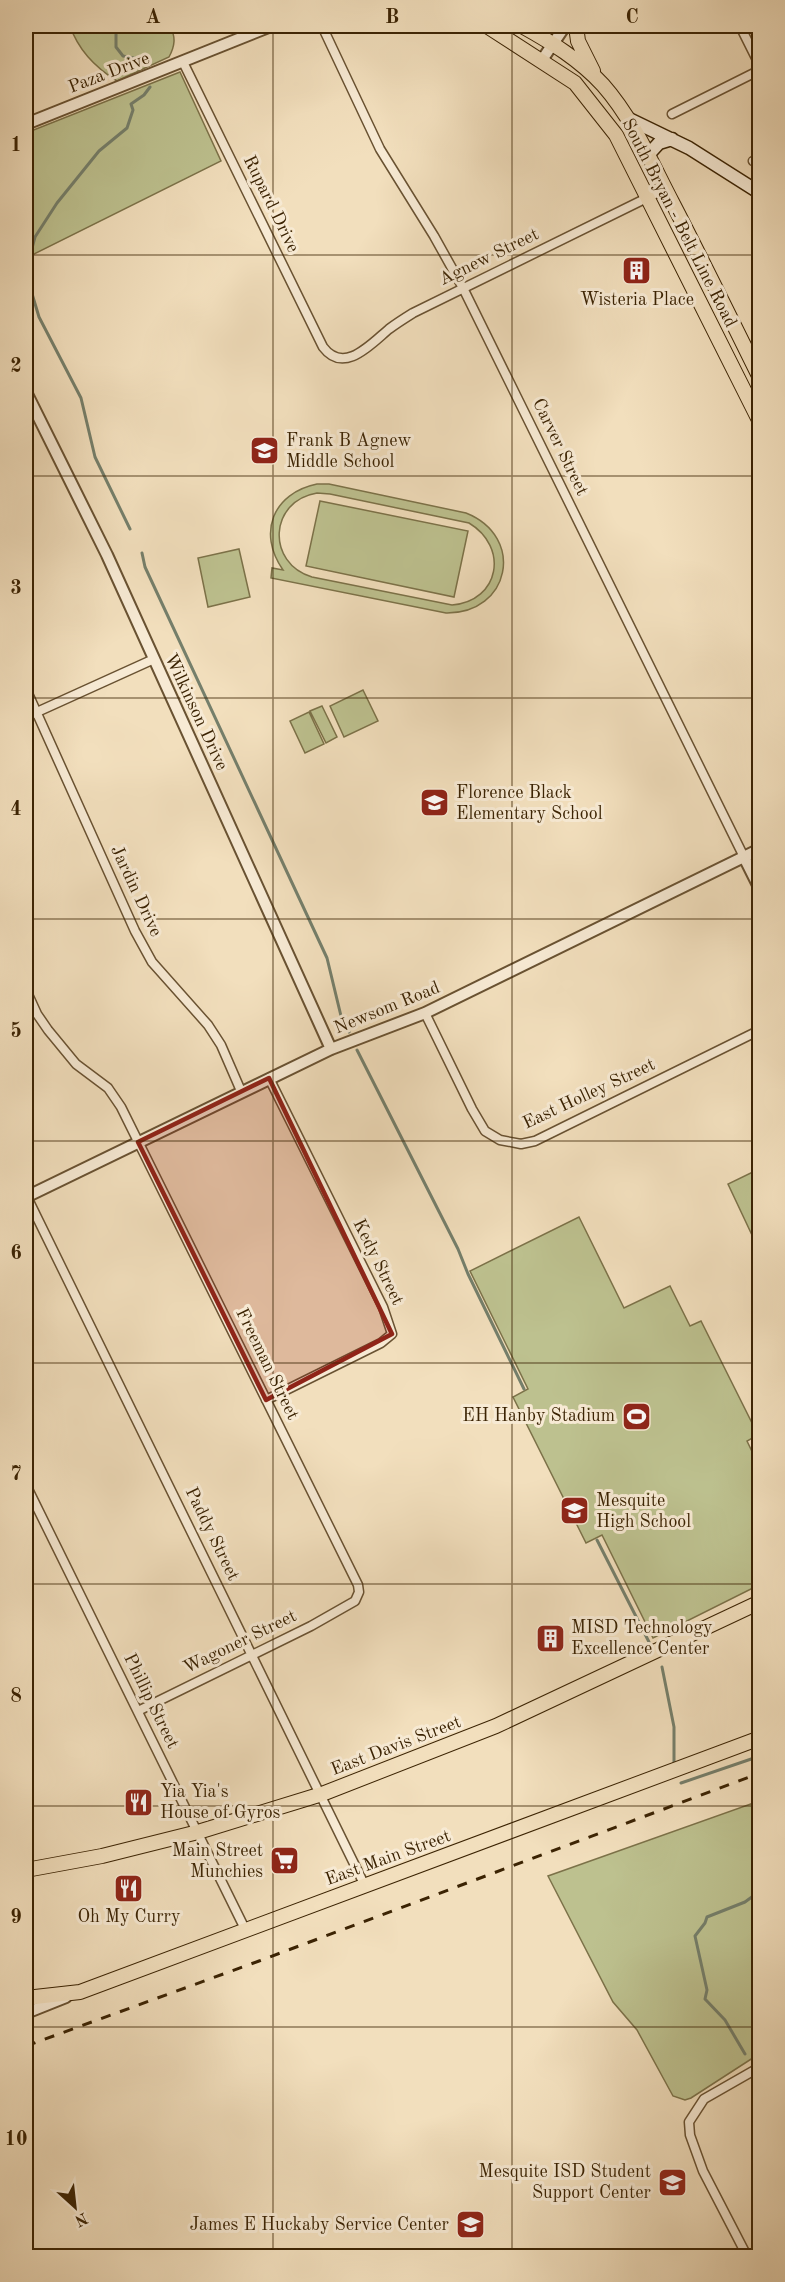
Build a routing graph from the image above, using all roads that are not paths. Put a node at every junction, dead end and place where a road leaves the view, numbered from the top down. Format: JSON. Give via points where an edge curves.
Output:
{"nodes":[{"id":1,"x":271,"y":26,"type":"edge"},
{"id":2,"x":322,"y":26,"type":"edge"},
{"id":3,"x":487,"y":26,"type":"edge"},
{"id":4,"x":522,"y":26,"type":"edge"},
{"id":5,"x":565,"y":26,"type":"edge"},
{"id":6,"x":576,"y":26,"type":"edge"},
{"id":7,"x":739,"y":27,"type":"edge"},
{"id":8,"x":552,"y":42,"type":"junction"},
{"id":9,"x":542,"y":60,"type":"junction"},
{"id":10,"x":183,"y":62,"type":"junction"},
{"id":11,"x":759,"y":68,"type":"edge"},
{"id":12,"x":601,"y":82,"type":"junction"},
{"id":13,"x":575,"y":83,"type":"junction"},
{"id":14,"x":672,"y":114,"type":"dead end"},
{"id":15,"x":628,"y":119,"type":"junction"},
{"id":16,"x":26,"y":124,"type":"edge"},
{"id":17,"x":672,"y":139,"type":"junction"},
{"id":18,"x":648,"y":155,"type":"junction"},
{"id":19,"x":665,"y":189,"type":"junction"},
{"id":20,"x":759,"y":193,"type":"edge"},
{"id":21,"x":648,"y":198,"type":"junction"},
{"id":22,"x":714,"y":284,"type":"junction"},
{"id":23,"x":463,"y":288,"type":"junction"},
{"id":24,"x":696,"y":293,"type":"junction"},
{"id":25,"x":333,"y":356,"type":"joint"},
{"id":26,"x":759,"y":378,"type":"edge"},
{"id":27,"x":26,"y":392,"type":"edge"},
{"id":28,"x":759,"y":422,"type":"edge"},
{"id":29,"x":154,"y":659,"type":"junction"},
{"id":30,"x":26,"y":689,"type":"edge"},
{"id":31,"x":37,"y":712,"type":"junction"},
{"id":32,"x":26,"y":717,"type":"edge"},
{"id":33,"x":759,"y":849,"type":"edge"},
{"id":34,"x":744,"y":857,"type":"junction"},
{"id":35,"x":759,"y":889,"type":"edge"},
{"id":36,"x":26,"y":990,"type":"edge"},
{"id":37,"x":425,"y":1013,"type":"junction"},
{"id":38,"x":759,"y":1030,"type":"edge"},
{"id":39,"x":330,"y":1049,"type":"junction"},
{"id":40,"x":269,"y":1077,"type":"junction"},
{"id":41,"x":241,"y":1091,"type":"junction"},
{"id":42,"x":138,"y":1142,"type":"junction"},
{"id":43,"x":26,"y":1196,"type":"edge"},
{"id":44,"x":266,"y":1400,"type":"junction"},
{"id":45,"x":26,"y":1485,"type":"edge"},
{"id":46,"x":355,"y":1601,"type":"joint"},
{"id":47,"x":759,"y":1602,"type":"edge"},
{"id":48,"x":253,"y":1654,"type":"junction"},
{"id":49,"x":138,"y":1711,"type":"junction"},
{"id":50,"x":759,"y":1738,"type":"edge"},
{"id":51,"x":322,"y":1794,"type":"junction"},
{"id":52,"x":198,"y":1832,"type":"junction"},
{"id":53,"x":26,"y":1870,"type":"edge"},
{"id":54,"x":365,"y":1886,"type":"junction"},
{"id":55,"x":246,"y":1931,"type":"junction"},
{"id":56,"x":80,"y":1992,"type":"junction"},
{"id":57,"x":26,"y":1998,"type":"edge"},
{"id":58,"x":26,"y":2013,"type":"edge"},
{"id":59,"x":759,"y":2067,"type":"edge"},
{"id":60,"x":747,"y":2256,"type":"edge"}],
"edges":[{"from":1,"to":10,"type":"street","name":"Paza Drive"},
{"from":2,"to":23,"type":"street","name":"Carver Street","via":[[380,148]]},
{"from":3,"to":9,"type":"main road","name":"South Bryan - Belt Line Road"},
{"from":4,"to":8,"type":"main road","name":"South Bryan - Belt Line Road"},
{"from":5,"to":8,"type":"street"},
{"from":6,"to":12,"type":"main road","via":[[578,42]]},
{"from":7,"to":11,"type":"street"},
{"from":8,"to":9,"type":"street"},
{"from":8,"to":12,"type":"main road","name":"South Bryan - Belt Line Road"},
{"from":9,"to":13,"type":"main road","name":"South Bryan - Belt Line Road"},
{"from":10,"to":16,"type":"street","name":"Paza Drive"},
{"from":10,"to":25,"type":"street","name":"Rupard Drive","via":[[323,347]]},
{"from":11,"to":14,"type":"street"},
{"from":12,"to":15,"type":"main road","name":"South Bryan - Belt Line Road"},
{"from":13,"to":15,"type":"main road","via":[[592,93],[618,120]]},
{"from":13,"to":21,"type":"main road","name":"South Bryan - Belt Line Road","via":[[616,135]]},
{"from":15,"to":17,"type":"main road"},
{"from":15,"to":18,"type":"main road","name":"South Bryan - Belt Line Road"},
{"from":17,"to":18,"type":"main road","via":[[659,144]]},
{"from":17,"to":20,"type":"main road"},
{"from":18,"to":19,"type":"main road","name":"South Bryan - Belt Line Road"},
{"from":19,"to":21,"type":"street","name":"Agnew Street"},
{"from":19,"to":22,"type":"main road","name":"South Bryan - Belt Line Road"},
{"from":21,"to":23,"type":"street","name":"Agnew Street"},
{"from":21,"to":24,"type":"main road","name":"South Bryan - Belt Line Road"},
{"from":22,"to":24,"type":"main road"},
{"from":22,"to":26,"type":"main road","name":"South Bryan - Belt Line Road"},
{"from":23,"to":25,"type":"street","name":"Agnew Street","via":[[405,318],[358,355],[348,359]]},
{"from":23,"to":34,"type":"street","name":"Carver Street"},
{"from":24,"to":28,"type":"main road","name":"South Bryan - Belt Line Road"},
{"from":27,"to":29,"type":"street","name":"Wilkinson Drive"},
{"from":29,"to":31,"type":"street"},
{"from":29,"to":39,"type":"street","name":"Wilkinson Drive"},
{"from":30,"to":31,"type":"street","name":"Jardin Drive"},
{"from":31,"to":32,"type":"street"},
{"from":31,"to":41,"type":"street","name":"Jardin Drive","via":[[135,931],[152,962],[208,1025]]},
{"from":33,"to":34,"type":"street","name":"Newsom Road"},
{"from":34,"to":35,"type":"street","name":"Carver Street"},
{"from":34,"to":37,"type":"street","name":"Newsom Road"},
{"from":36,"to":42,"type":"street","name":"Freeman Street","via":[[37,1014],[76,1064],[108,1088]]},
{"from":37,"to":38,"type":"street","name":"East Holley Street","via":[[485,1131],[500,1140],[521,1144],[555,1132]]},
{"from":37,"to":39,"type":"street","name":"Newsom Road"},
{"from":39,"to":40,"type":"street","name":"Newsom Road"},
{"from":40,"to":41,"type":"street","name":"Newsom Road"},
{"from":40,"to":44,"type":"street","name":"Kedy Street","via":[[383,1307],[392,1334]]},
{"from":41,"to":42,"type":"street","name":"Newsom Road"},
{"from":42,"to":43,"type":"street","name":"Newsom Road"},
{"from":42,"to":44,"type":"street","name":"Freeman Street"},
{"from":43,"to":48,"type":"street","name":"Paddy Street"},
{"from":44,"to":46,"type":"street","name":"Freeman Street","via":[[358,1585]]},
{"from":45,"to":49,"type":"street","name":"Phillip Street"},
{"from":46,"to":48,"type":"street","name":"Wagoner Street"},
{"from":47,"to":51,"type":"main road","name":"East Davis Street","via":[[496,1726]]},
{"from":48,"to":49,"type":"street","name":"Wagoner Street"},
{"from":48,"to":51,"type":"street","name":"Paddy Street"},
{"from":49,"to":52,"type":"street","name":"Phillip Street"},
{"from":50,"to":54,"type":"main road","name":"East Main Street"},
{"from":51,"to":52,"type":"main road","name":"East Davis Street"},
{"from":51,"to":54,"type":"street","name":"Paddy Street"},
{"from":52,"to":53,"type":"main road","name":"East Davis Street"},
{"from":52,"to":55,"type":"street","name":"Phillip Street"},
{"from":54,"to":55,"type":"main road","name":"East Main Street"},
{"from":55,"to":56,"type":"main road","name":"East Main Street"},
{"from":56,"to":57,"type":"main road","name":"East Main Street"},
{"from":56,"to":58,"type":"street"},
{"from":59,"to":60,"type":"street","via":[[704,2099],[689,2122],[703,2171]]}]}
